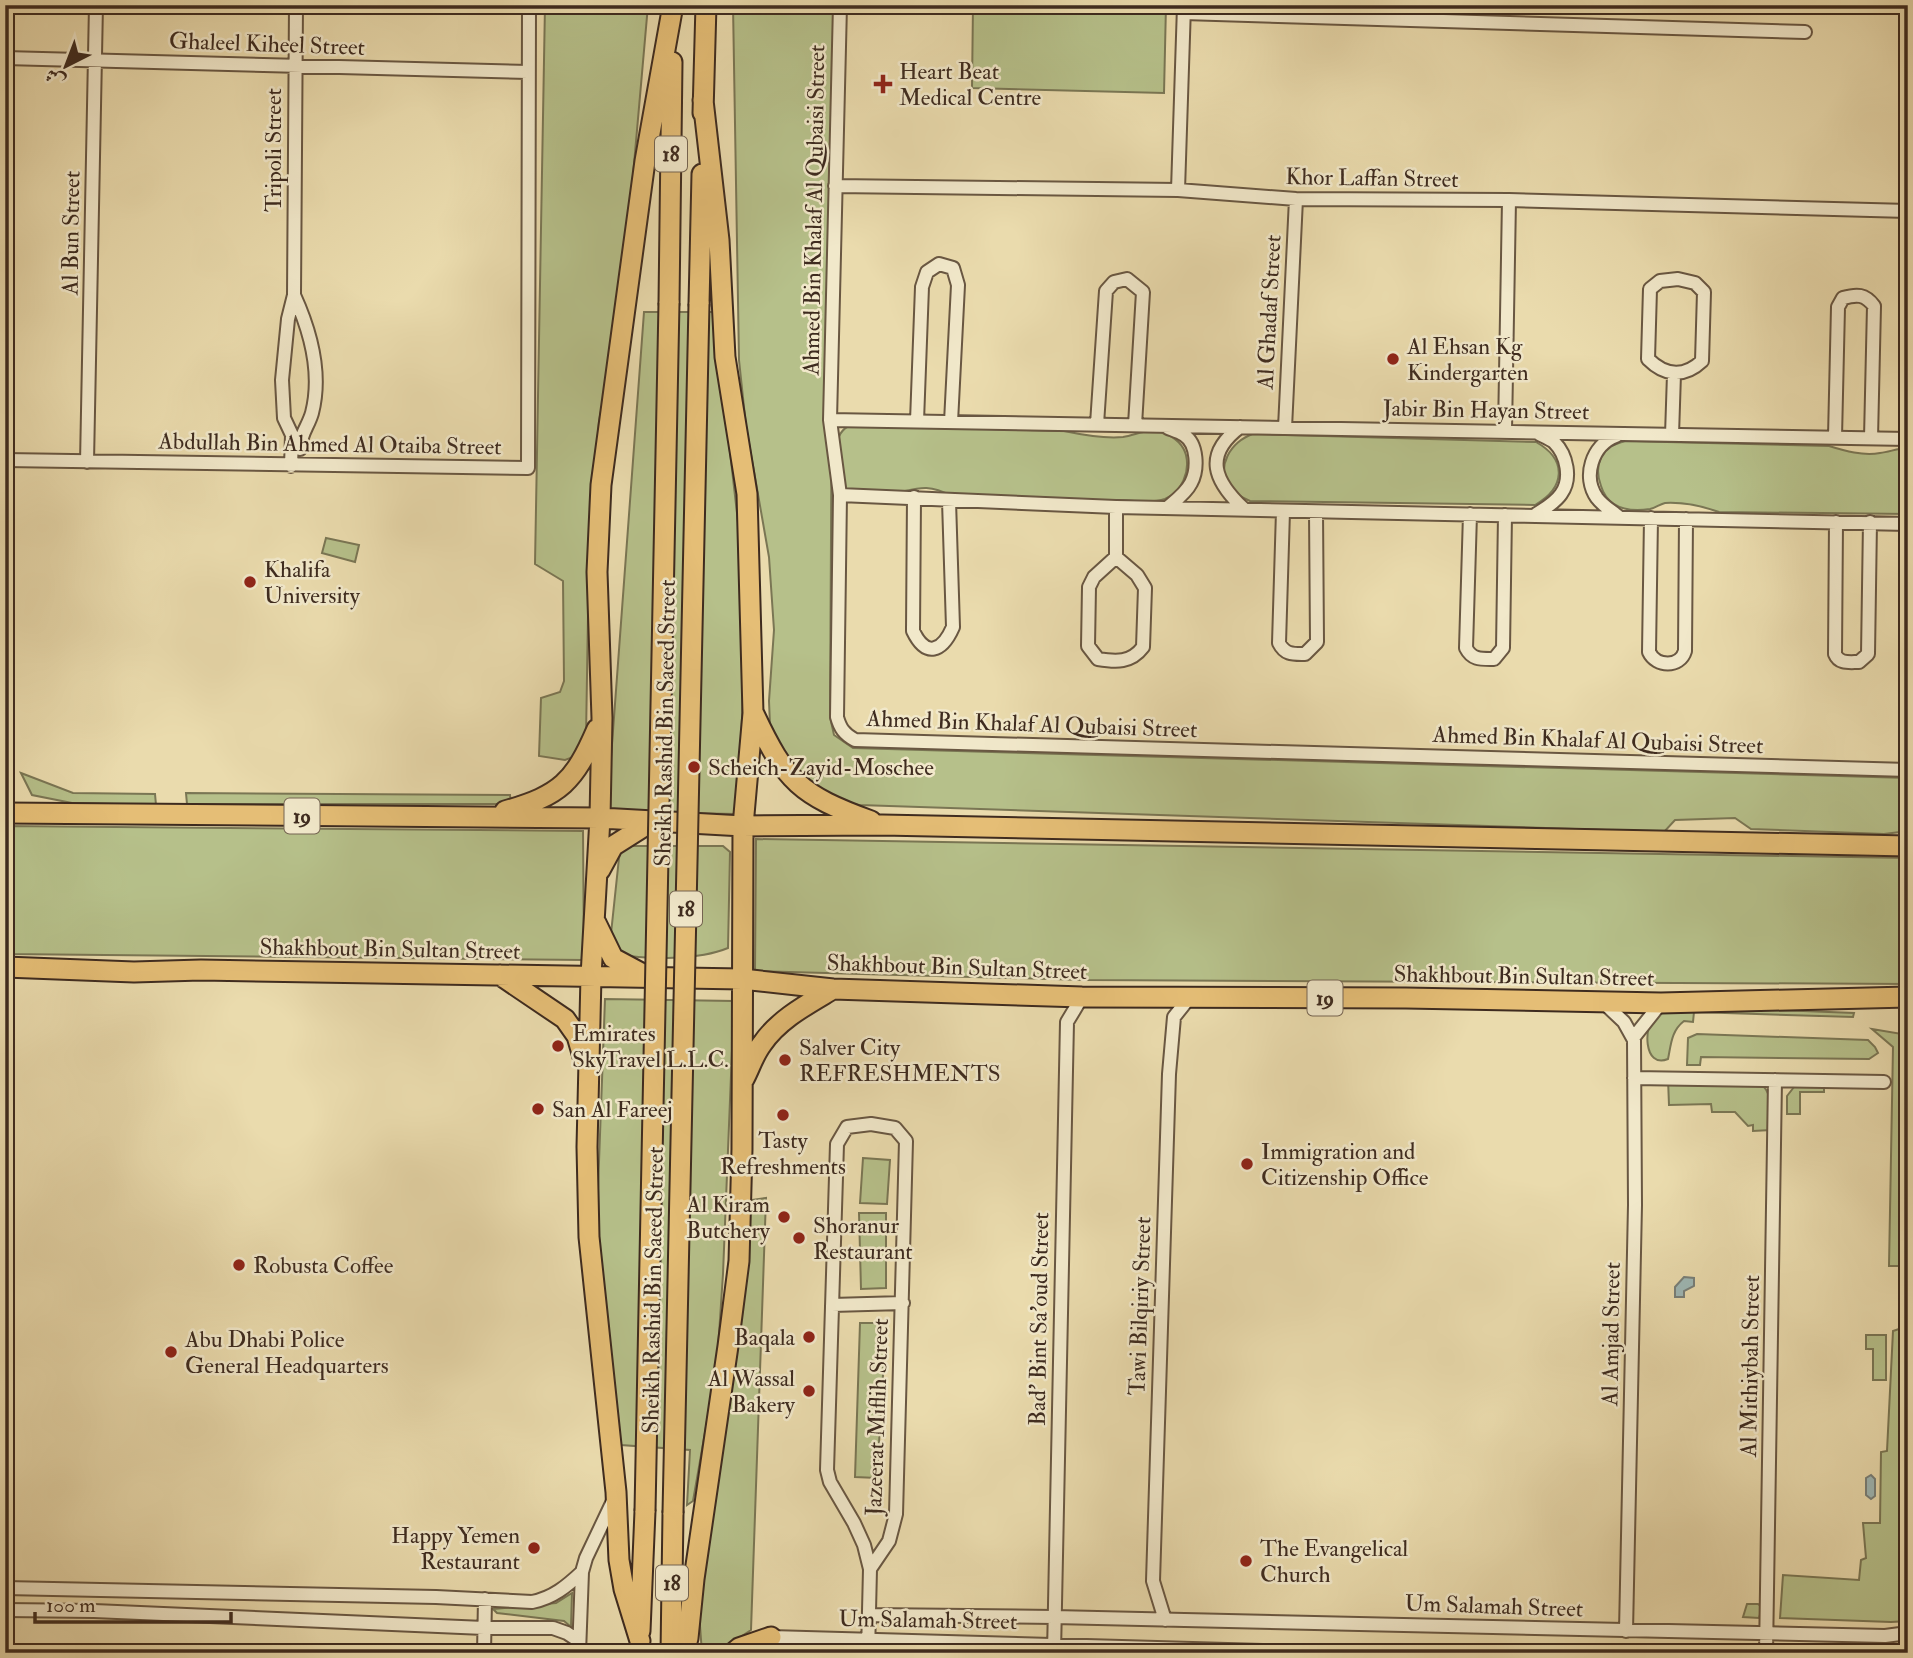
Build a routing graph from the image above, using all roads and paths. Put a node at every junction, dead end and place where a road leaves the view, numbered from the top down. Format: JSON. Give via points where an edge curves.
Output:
{"nodes":[{"id":1,"x":96,"y":5,"type":"edge"},
{"id":2,"x":296,"y":5,"type":"edge"},
{"id":3,"x":529,"y":5,"type":"edge"},
{"id":4,"x":673,"y":5,"type":"edge"},
{"id":5,"x":706,"y":5,"type":"edge"},
{"id":6,"x":840,"y":5,"type":"edge"},
{"id":7,"x":1184,"y":9,"type":"edge"},
{"id":8,"x":1805,"y":32,"type":"dead end"},
{"id":9,"x":5,"y":58,"type":"edge"},
{"id":10,"x":95,"y":61,"type":"junction"},
{"id":11,"x":295,"y":66,"type":"junction"},
{"id":12,"x":528,"y":72,"type":"junction"},
{"id":13,"x":704,"y":100,"type":"junction"},
{"id":14,"x":835,"y":186,"type":"junction"},
{"id":15,"x":1178,"y":190,"type":"junction"},
{"id":16,"x":1296,"y":199,"type":"junction"},
{"id":17,"x":1510,"y":200,"type":"junction"},
{"id":18,"x":1908,"y":211,"type":"edge"},
{"id":19,"x":294,"y":295,"type":"junction"},
{"id":20,"x":1674,"y":374,"type":"junction"},
{"id":21,"x":830,"y":419,"type":"junction"},
{"id":22,"x":917,"y":421,"type":"junction"},
{"id":23,"x":951,"y":422,"type":"junction"},
{"id":24,"x":1097,"y":424,"type":"junction"},
{"id":25,"x":1135,"y":425,"type":"junction"},
{"id":26,"x":1164,"y":425,"type":"junction"},
{"id":27,"x":1241,"y":427,"type":"junction"},
{"id":28,"x":1285,"y":428,"type":"junction"},
{"id":29,"x":1505,"y":431,"type":"junction"},
{"id":30,"x":1536,"y":433,"type":"junction"},
{"id":31,"x":1623,"y":434,"type":"junction"},
{"id":32,"x":1672,"y":435,"type":"junction"},
{"id":33,"x":1835,"y":438,"type":"junction"},
{"id":34,"x":1871,"y":438,"type":"junction"},
{"id":35,"x":1908,"y":439,"type":"edge"},
{"id":36,"x":5,"y":460,"type":"edge"},
{"id":37,"x":87,"y":462,"type":"junction"},
{"id":38,"x":295,"y":466,"type":"junction"},
{"id":39,"x":840,"y":495,"type":"junction"},
{"id":40,"x":914,"y":498,"type":"junction"},
{"id":41,"x":949,"y":501,"type":"junction"},
{"id":42,"x":1116,"y":507,"type":"junction"},
{"id":43,"x":1167,"y":508,"type":"junction"},
{"id":44,"x":1244,"y":509,"type":"junction"},
{"id":45,"x":1283,"y":510,"type":"junction"},
{"id":46,"x":1317,"y":512,"type":"junction"},
{"id":47,"x":1470,"y":514,"type":"junction"},
{"id":48,"x":1505,"y":515,"type":"junction"},
{"id":49,"x":1535,"y":516,"type":"junction"},
{"id":50,"x":1619,"y":517,"type":"junction"},
{"id":51,"x":1651,"y":518,"type":"junction"},
{"id":52,"x":1686,"y":519,"type":"junction"},
{"id":53,"x":1836,"y":522,"type":"junction"},
{"id":54,"x":1870,"y":522,"type":"junction"},
{"id":55,"x":1908,"y":524,"type":"edge"},
{"id":56,"x":1116,"y":557,"type":"junction"},
{"id":57,"x":753,"y":713,"type":"junction"},
{"id":58,"x":602,"y":718,"type":"junction"},
{"id":59,"x":1908,"y":769,"type":"edge"},
{"id":60,"x":5,"y":813,"type":"edge"},
{"id":61,"x":484,"y":818,"type":"junction"},
{"id":62,"x":600,"y":818,"type":"junction"},
{"id":63,"x":651,"y":822,"type":"junction"},
{"id":64,"x":700,"y":824,"type":"junction"},
{"id":65,"x":882,"y":825,"type":"junction"},
{"id":66,"x":743,"y":826,"type":"junction"},
{"id":67,"x":1908,"y":837,"type":"edge"},
{"id":68,"x":1888,"y":846,"type":"junction"},
{"id":69,"x":1908,"y":846,"type":"edge"},
{"id":70,"x":742,"y":868,"type":"junction"},
{"id":71,"x":596,"y":878,"type":"junction"},
{"id":72,"x":594,"y":918,"type":"junction"},
{"id":73,"x":741,"y":935,"type":"junction"},
{"id":74,"x":5,"y":967,"type":"edge"},
{"id":75,"x":499,"y":974,"type":"junction"},
{"id":76,"x":591,"y":976,"type":"junction"},
{"id":77,"x":650,"y":977,"type":"junction"},
{"id":78,"x":694,"y":978,"type":"junction"},
{"id":79,"x":742,"y":979,"type":"junction"},
{"id":80,"x":833,"y":989,"type":"junction"},
{"id":81,"x":1050,"y":996,"type":"junction"},
{"id":82,"x":1875,"y":996,"type":"junction"},
{"id":83,"x":1082,"y":997,"type":"junction"},
{"id":84,"x":1908,"y":997,"type":"edge"},
{"id":85,"x":1190,"y":998,"type":"junction"},
{"id":86,"x":1604,"y":1003,"type":"junction"},
{"id":87,"x":1661,"y":1003,"type":"junction"},
{"id":88,"x":1908,"y":1012,"type":"edge"},
{"id":89,"x":1067,"y":1022,"type":"junction"},
{"id":90,"x":1634,"y":1037,"type":"junction"},
{"id":91,"x":589,"y":1078,"type":"junction"},
{"id":92,"x":1634,"y":1078,"type":"junction"},
{"id":93,"x":1775,"y":1080,"type":"junction"},
{"id":94,"x":1884,"y":1082,"type":"dead end"},
{"id":95,"x":741,"y":1083,"type":"junction"},
{"id":96,"x":903,"y":1303,"type":"junction"},
{"id":97,"x":832,"y":1305,"type":"junction"},
{"id":98,"x":617,"y":1492,"type":"junction"},
{"id":99,"x":870,"y":1569,"type":"junction"},
{"id":100,"x":582,"y":1572,"type":"junction"},
{"id":101,"x":5,"y":1588,"type":"edge"},
{"id":102,"x":485,"y":1599,"type":"junction"},
{"id":103,"x":5,"y":1610,"type":"edge"},
{"id":104,"x":869,"y":1615,"type":"junction"},
{"id":105,"x":1054,"y":1617,"type":"junction"},
{"id":106,"x":1165,"y":1620,"type":"junction"},
{"id":107,"x":484,"y":1628,"type":"junction"},
{"id":108,"x":1626,"y":1631,"type":"junction"},
{"id":109,"x":1908,"y":1633,"type":"edge"},
{"id":110,"x":1766,"y":1634,"type":"junction"},
{"id":111,"x":766,"y":1645,"type":"edge"},
{"id":112,"x":868,"y":1646,"type":"edge"},
{"id":113,"x":579,"y":1647,"type":"edge"},
{"id":114,"x":640,"y":1647,"type":"edge"},
{"id":115,"x":1054,"y":1648,"type":"edge"},
{"id":116,"x":1167,"y":1650,"type":"edge"},
{"id":117,"x":484,"y":1653,"type":"edge"},
{"id":118,"x":671,"y":1653,"type":"edge"},
{"id":119,"x":684,"y":1653,"type":"edge"},
{"id":120,"x":733,"y":1653,"type":"edge"},
{"id":121,"x":1336,"y":1653,"type":"edge"},
{"id":122,"x":1766,"y":1653,"type":"edge"}],
"edges":[{"from":1,"to":10,"type":"street","name":"Al Bun Street"},
{"from":2,"to":11,"type":"street","name":"Tripoli Street"},
{"from":3,"to":12,"type":"street","name":"Abdullah Bin Ahmed Al Otaiba Street"},
{"from":4,"to":58,"type":"main road","via":[[645,162],[601,485],[597,572]]},
{"from":4,"to":114,"type":"main road","name":"Sheikh Rashid Bin Saeed Street","number":"18","bridge":true},
{"from":5,"to":13,"type":"main road","name":"Sheikh Rashid Bin Saeed Street","number":"18"},
{"from":6,"to":14,"type":"street","name":"Ahmed Bin Khalaf Al Qubaisi Street"},
{"from":7,"to":8,"type":"street"},
{"from":7,"to":15,"type":"street"},
{"from":9,"to":10,"type":"street","name":"Ghaleel Kiheel Street"},
{"from":10,"to":11,"type":"street","name":"Ghaleel Kiheel Street"},
{"from":10,"to":37,"type":"street","name":"Al Bun Street"},
{"from":11,"to":12,"type":"street","name":"Ghaleel Kiheel Street"},
{"from":11,"to":19,"type":"street","name":"Tripoli Street"},
{"from":12,"to":38,"type":"street","name":"Abdullah Bin Ahmed Al Otaiba Street","via":[[528,468]]},
{"from":13,"to":57,"type":"main road","via":[[719,240],[725,358],[747,494]]},
{"from":13,"to":118,"type":"main road","name":"Sheikh Rashid Bin Saeed Street","number":"18","bridge":true},
{"from":14,"to":15,"type":"street","name":"Khor Laffan Street"},
{"from":14,"to":21,"type":"street","name":"Ahmed Bin Khalaf Al Qubaisi Street"},
{"from":15,"to":16,"type":"street","name":"Khor Laffan Street"},
{"from":16,"to":17,"type":"street","name":"Khor Laffan Street"},
{"from":16,"to":28,"type":"street","name":"Al Ghadaf Street"},
{"from":17,"to":18,"type":"street","name":"Khor Laffan Street"},
{"from":17,"to":29,"type":"street"},
{"from":19,"to":38,"type":"street","name":"Tripoli Street","via":[[282,380],[284,418],[292,435]]},
{"from":19,"to":38,"type":"street","name":"Tripoli Street","via":[[304,318],[315,377],[311,416]]},
{"from":20,"to":20,"type":"street","via":[[1692,370],[1702,361],[1704,320],[1704,292],[1695,283],[1678,279],[1660,281],[1650,289],[1648,359],[1658,369]]},
{"from":20,"to":32,"type":"street"},
{"from":21,"to":22,"type":"street","name":"Jabir Bin Hayan Street"},
{"from":21,"to":39,"type":"street","name":"Ahmed Bin Khalaf Al Qubaisi Street"},
{"from":22,"to":23,"type":"street","name":"Jabir Bin Hayan Street"},
{"from":22,"to":23,"type":"street","via":[[922,287],[927,272],[939,264],[953,268],[958,285]]},
{"from":23,"to":24,"type":"street","name":"Jabir Bin Hayan Street"},
{"from":24,"to":25,"type":"street","name":"Jabir Bin Hayan Street"},
{"from":24,"to":25,"type":"street","via":[[1106,291],[1114,282],[1127,279],[1143,292]]},
{"from":25,"to":26,"type":"street","name":"Jabir Bin Hayan Street"},
{"from":26,"to":27,"type":"street","name":"Jabir Bin Hayan Street"},
{"from":26,"to":43,"type":"street","via":[[1188,438],[1196,466],[1186,491]]},
{"from":27,"to":28,"type":"street","name":"Jabir Bin Hayan Street"},
{"from":27,"to":44,"type":"street","via":[[1225,438],[1217,464],[1226,492]]},
{"from":28,"to":29,"type":"street","name":"Jabir Bin Hayan Street"},
{"from":29,"to":30,"type":"street","name":"Jabir Bin Hayan Street"},
{"from":30,"to":31,"type":"street","name":"Jabir Bin Hayan Street"},
{"from":30,"to":49,"type":"street","via":[[1553,441],[1563,455],[1567,481],[1562,493]]},
{"from":31,"to":32,"type":"street","name":"Jabir Bin Hayan Street"},
{"from":31,"to":50,"type":"street","via":[[1605,440],[1592,460],[1591,473],[1596,496]]},
{"from":32,"to":33,"type":"street","name":"Jabir Bin Hayan Street"},
{"from":33,"to":34,"type":"street","name":"Jabir Bin Hayan Street"},
{"from":33,"to":34,"type":"street","via":[[1838,307],[1843,298],[1855,295],[1874,306]]},
{"from":34,"to":35,"type":"street","name":"Jabir Bin Hayan Street"},
{"from":36,"to":37,"type":"street","name":"Abdullah Bin Ahmed Al Otaiba Street"},
{"from":37,"to":38,"type":"street","name":"Abdullah Bin Ahmed Al Otaiba Street"},
{"from":39,"to":40,"type":"street"},
{"from":39,"to":59,"type":"street","name":"Ahmed Bin Khalaf Al Qubaisi Street","via":[[837,717],[843,732],[855,740]]},
{"from":40,"to":41,"type":"street"},
{"from":40,"to":41,"type":"street","via":[[913,631],[922,646],[931,649],[947,640],[953,628]]},
{"from":41,"to":42,"type":"street"},
{"from":42,"to":43,"type":"street"},
{"from":42,"to":56,"type":"street"},
{"from":43,"to":44,"type":"street"},
{"from":44,"to":45,"type":"street"},
{"from":45,"to":46,"type":"street"},
{"from":45,"to":46,"type":"street","via":[[1279,643],[1291,654],[1305,654],[1317,642]]},
{"from":46,"to":47,"type":"street"},
{"from":47,"to":48,"type":"street"},
{"from":47,"to":48,"type":"street","via":[[1466,648],[1477,659],[1494,659],[1503,648]]},
{"from":48,"to":49,"type":"street"},
{"from":49,"to":50,"type":"street"},
{"from":50,"to":51,"type":"street"},
{"from":51,"to":52,"type":"street"},
{"from":51,"to":52,"type":"street","via":[[1650,652],[1659,663],[1677,663],[1684,658]]},
{"from":52,"to":53,"type":"street"},
{"from":53,"to":54,"type":"street"},
{"from":53,"to":54,"type":"street","via":[[1835,654],[1843,662],[1859,662],[1868,654]]},
{"from":54,"to":55,"type":"street"},
{"from":56,"to":56,"type":"street","via":[[1145,588],[1143,647],[1129,660],[1114,661],[1098,659],[1088,646],[1089,587]]},
{"from":57,"to":65,"type":"main road","via":[[794,782],[824,801]]},
{"from":57,"to":66,"type":"main road"},
{"from":58,"to":61,"type":"main road","via":[[583,762],[565,784],[532,803]]},
{"from":58,"to":62,"type":"main road"},
{"from":60,"to":61,"type":"main road","number":"19"},
{"from":61,"to":62,"type":"main road","number":"19"},
{"from":62,"to":63,"type":"main road","number":"19"},
{"from":62,"to":71,"type":"main road"},
{"from":63,"to":64,"type":"main road","number":"19"},
{"from":63,"to":71,"type":"main road","via":[[613,846]]},
{"from":64,"to":66,"type":"main road","number":"19"},
{"from":64,"to":70,"type":"main road","via":[[732,842]]},
{"from":65,"to":66,"type":"main road","number":"19"},
{"from":65,"to":68,"type":"main road","number":"19"},
{"from":66,"to":70,"type":"main road"},
{"from":67,"to":68,"type":"main road"},
{"from":68,"to":69,"type":"main road","number":"19"},
{"from":70,"to":73,"type":"main road"},
{"from":71,"to":72,"type":"main road"},
{"from":72,"to":76,"type":"main road"},
{"from":72,"to":77,"type":"main road","via":[[613,958]]},
{"from":73,"to":78,"type":"main road","via":[[732,959]]},
{"from":73,"to":79,"type":"main road"},
{"from":74,"to":75,"type":"main road","name":"Shakhbout Bin Sultan Street","number":"19"},
{"from":75,"to":76,"type":"main road","name":"Shakhbout Bin Sultan Street","number":"19"},
{"from":75,"to":91,"type":"main road","via":[[565,1019],[577,1037]]},
{"from":76,"to":77,"type":"main road","name":"Shakhbout Bin Sultan Street","number":"19"},
{"from":76,"to":91,"type":"main road"},
{"from":77,"to":78,"type":"main road","name":"Shakhbout Bin Sultan Street","number":"19"},
{"from":78,"to":79,"type":"main road","name":"Shakhbout Bin Sultan Street","number":"19"},
{"from":79,"to":80,"type":"main road","name":"Shakhbout Bin Sultan Street","number":"19"},
{"from":79,"to":95,"type":"main road"},
{"from":80,"to":81,"type":"main road","name":"Shakhbout Bin Sultan Street","number":"19"},
{"from":80,"to":95,"type":"main road","via":[[772,1032]]},
{"from":81,"to":83,"type":"main road","name":"Shakhbout Bin Sultan Street","number":"19"},
{"from":81,"to":89,"type":"street"},
{"from":82,"to":84,"type":"main road","name":"Shakhbout Bin Sultan Street","number":"19"},
{"from":82,"to":87,"type":"main road","name":"Shakhbout Bin Sultan Street","number":"19"},
{"from":82,"to":88,"type":"main road"},
{"from":83,"to":85,"type":"main road","name":"Shakhbout Bin Sultan Street","number":"19"},
{"from":83,"to":89,"type":"street","name":"Bad' Bint Sa'oud Street"},
{"from":85,"to":86,"type":"main road","name":"Shakhbout Bin Sultan Street","number":"19"},
{"from":85,"to":106,"type":"street","name":"Tawi Bilqiriy Street","via":[[1174,1017],[1169,1074],[1153,1581]]},
{"from":86,"to":87,"type":"main road","name":"Shakhbout Bin Sultan Street","number":"19"},
{"from":86,"to":90,"type":"street"},
{"from":87,"to":90,"type":"street"},
{"from":89,"to":105,"type":"street","name":"Bad' Bint Sa'oud Street"},
{"from":90,"to":92,"type":"street","name":"Al Amjad Street"},
{"from":91,"to":98,"type":"main road","via":[[589,1237]]},
{"from":92,"to":93,"type":"street"},
{"from":92,"to":108,"type":"street","name":"Al Amjad Street"},
{"from":93,"to":94,"type":"street"},
{"from":93,"to":110,"type":"street","name":"Al Mithiybah Street"},
{"from":95,"to":119,"type":"main road","via":[[739,1261]]},
{"from":96,"to":97,"type":"street","name":"Jazeerat Miflih Street"},
{"from":96,"to":97,"type":"street","name":"Jazeerat Miflih Street","via":[[906,1142],[895,1128],[871,1124],[847,1127],[837,1144]]},
{"from":96,"to":99,"type":"street","name":"Jazeerat Miflih Street","via":[[896,1514],[889,1541]]},
{"from":97,"to":99,"type":"street","name":"Jazeerat Miflih Street","via":[[827,1470],[864,1545]]},
{"from":98,"to":100,"type":"street"},
{"from":98,"to":114,"type":"main road","via":[[619,1560]]},
{"from":99,"to":104,"type":"street","name":"Jazeerat Miflih Street"},
{"from":100,"to":102,"type":"street","via":[[546,1599]]},
{"from":100,"to":113,"type":"street"},
{"from":101,"to":102,"type":"street"},
{"from":102,"to":107,"type":"street"},
{"from":103,"to":107,"type":"street"},
{"from":104,"to":105,"type":"street","name":"Um Salamah Street"},
{"from":104,"to":112,"type":"street","name":"Jazeerat Miflih Street"},
{"from":105,"to":106,"type":"street","name":"Um Salamah Street"},
{"from":105,"to":115,"type":"street","name":"Bad' Bint Sa'oud Street"},
{"from":106,"to":108,"type":"street","name":"Um Salamah Street"},
{"from":107,"to":113,"type":"street","via":[[553,1628],[567,1633]]},
{"from":107,"to":117,"type":"street"},
{"from":108,"to":110,"type":"street","name":"Um Salamah Street"},
{"from":109,"to":110,"type":"street","name":"Um Salamah Street"},
{"from":110,"to":122,"type":"street","name":"Al Mithiybah Street"},
{"from":111,"to":112,"type":"street","name":"Um Salamah Street"},
{"from":111,"to":120,"type":"main road"},
{"from":112,"to":115,"type":"street","name":"Um Salamah Street"},
{"from":115,"to":116,"type":"street","name":"Um Salamah Street"},
{"from":116,"to":121,"type":"street","name":"Um Salamah Street"}]}
